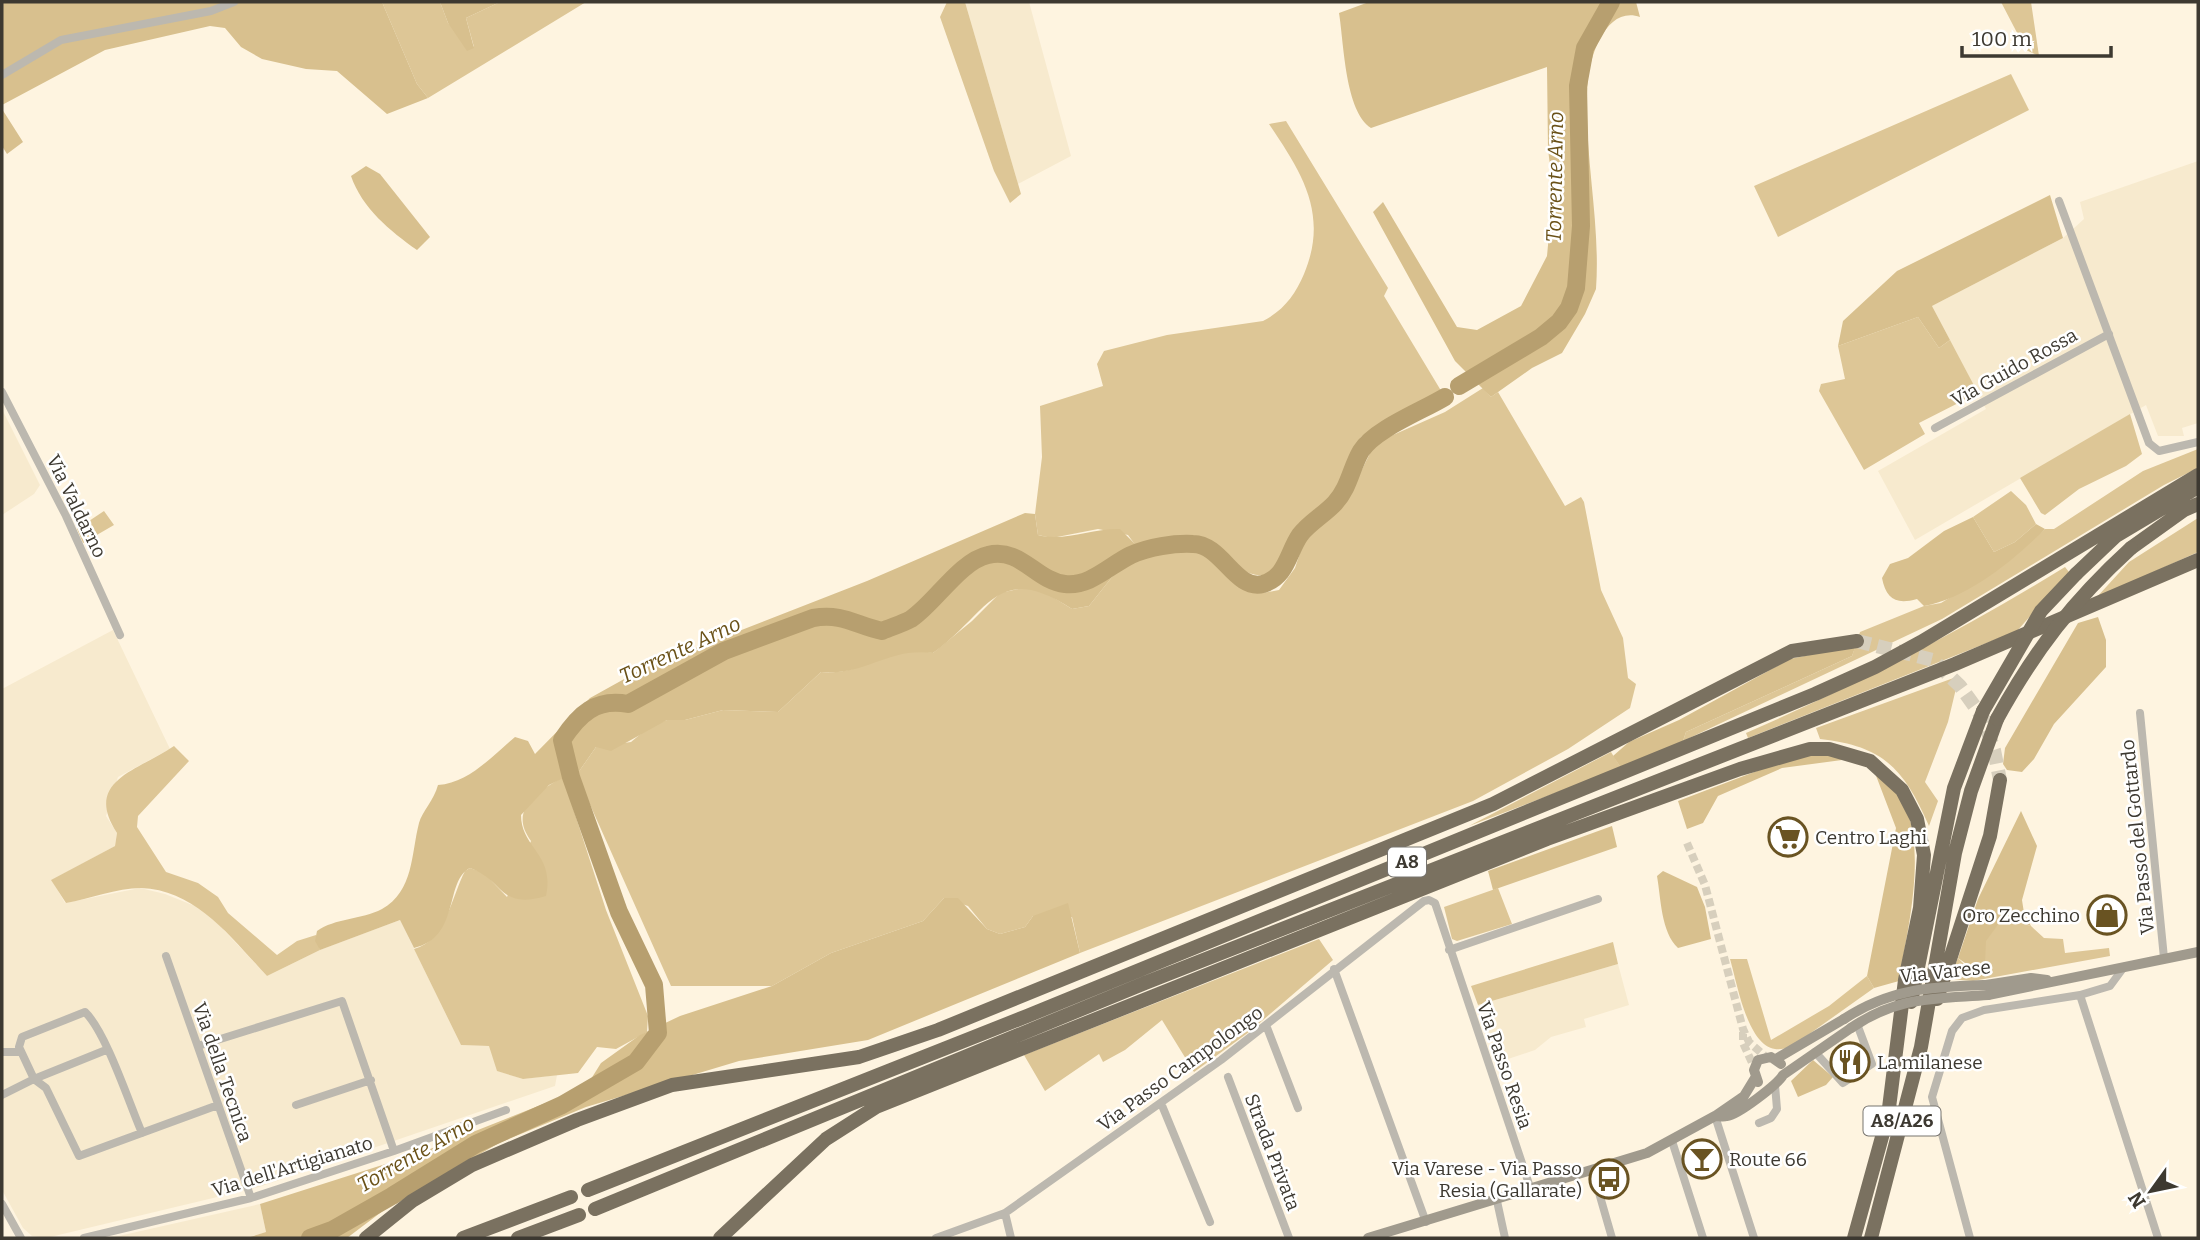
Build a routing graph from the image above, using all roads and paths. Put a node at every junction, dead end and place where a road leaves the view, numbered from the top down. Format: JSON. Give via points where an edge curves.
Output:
{"nodes":[{"id":1,"x":234,"y":2,"type":"edge"},
{"id":2,"x":2,"y":75,"type":"edge"},
{"id":3,"x":2059,"y":201,"type":"dead end"},
{"id":4,"x":2109,"y":334,"type":"junction"},
{"id":5,"x":2,"y":392,"type":"edge"},
{"id":6,"x":1935,"y":428,"type":"dead end"},
{"id":7,"x":2198,"y":442,"type":"edge"},
{"id":8,"x":2198,"y":475,"type":"edge"},
{"id":9,"x":2198,"y":487,"type":"edge"},
{"id":10,"x":2198,"y":504,"type":"edge"},
{"id":11,"x":2198,"y":561,"type":"edge"},
{"id":12,"x":120,"y":635,"type":"dead end"},
{"id":13,"x":1857,"y":640,"type":"tunnel mouth"},
{"id":14,"x":2140,"y":713,"type":"dead end"},
{"id":15,"x":2000,"y":780,"type":"tunnel mouth"},
{"id":16,"x":1429,"y":900,"type":"joint"},
{"id":17,"x":1598,"y":900,"type":"dead end"},
{"id":18,"x":1449,"y":950,"type":"junction"},
{"id":19,"x":2198,"y":952,"type":"edge"},
{"id":20,"x":166,"y":956,"type":"dead end"},
{"id":21,"x":2164,"y":958,"type":"junction"},
{"id":22,"x":2124,"y":967,"type":"junction"},
{"id":23,"x":1334,"y":969,"type":"junction"},
{"id":24,"x":2080,"y":995,"type":"junction"},
{"id":25,"x":1851,"y":1024,"type":"junction"},
{"id":26,"x":1266,"y":1025,"type":"junction"},
{"id":27,"x":198,"y":1046,"type":"junction"},
{"id":28,"x":1922,"y":1047,"type":"junction"},
{"id":29,"x":106,"y":1049,"type":"junction"},
{"id":30,"x":2,"y":1052,"type":"edge"},
{"id":31,"x":21,"y":1052,"type":"junction"},
{"id":32,"x":1815,"y":1052,"type":"junction"},
{"id":33,"x":1776,"y":1059,"type":"junction"},
{"id":34,"x":1783,"y":1075,"type":"junction"},
{"id":35,"x":1228,"y":1077,"type":"dead end"},
{"id":36,"x":1755,"y":1078,"type":"junction"},
{"id":37,"x":34,"y":1079,"type":"junction"},
{"id":38,"x":371,"y":1080,"type":"junction"},
{"id":39,"x":1772,"y":1086,"type":"junction"},
{"id":40,"x":2,"y":1095,"type":"edge"},
{"id":41,"x":1161,"y":1103,"type":"junction"},
{"id":42,"x":218,"y":1105,"type":"junction"},
{"id":43,"x":296,"y":1105,"type":"dead end"},
{"id":44,"x":1298,"y":1108,"type":"dead end"},
{"id":45,"x":506,"y":1110,"type":"dead end"},
{"id":46,"x":1715,"y":1116,"type":"junction"},
{"id":47,"x":1888,"y":1116,"type":"junction"},
{"id":48,"x":1759,"y":1123,"type":"dead end"},
{"id":49,"x":142,"y":1133,"type":"junction"},
{"id":50,"x":1672,"y":1141,"type":"junction"},
{"id":51,"x":394,"y":1152,"type":"junction"},
{"id":52,"x":1592,"y":1172,"type":"junction"},
{"id":53,"x":588,"y":1191,"type":"dead end"},
{"id":54,"x":1531,"y":1191,"type":"junction"},
{"id":55,"x":571,"y":1197,"type":"dead end"},
{"id":56,"x":251,"y":1198,"type":"junction"},
{"id":57,"x":1497,"y":1201,"type":"junction"},
{"id":58,"x":2,"y":1204,"type":"edge"},
{"id":59,"x":595,"y":1209,"type":"dead end"},
{"id":60,"x":1005,"y":1213,"type":"junction"},
{"id":61,"x":579,"y":1215,"type":"dead end"},
{"id":62,"x":1210,"y":1222,"type":"dead end"},
{"id":63,"x":1426,"y":1222,"type":"junction"},
{"id":64,"x":21,"y":1238,"type":"edge"},
{"id":65,"x":84,"y":1238,"type":"edge"},
{"id":66,"x":366,"y":1238,"type":"edge"},
{"id":67,"x":463,"y":1238,"type":"edge"},
{"id":68,"x":518,"y":1238,"type":"edge"},
{"id":69,"x":720,"y":1238,"type":"edge"},
{"id":70,"x":936,"y":1238,"type":"edge"},
{"id":71,"x":1011,"y":1238,"type":"edge"},
{"id":72,"x":1289,"y":1238,"type":"edge"},
{"id":73,"x":1371,"y":1238,"type":"edge"},
{"id":74,"x":1505,"y":1238,"type":"edge"},
{"id":75,"x":1612,"y":1238,"type":"edge"},
{"id":76,"x":1703,"y":1238,"type":"edge"},
{"id":77,"x":1754,"y":1238,"type":"edge"},
{"id":78,"x":1854,"y":1238,"type":"edge"},
{"id":79,"x":1871,"y":1238,"type":"edge"},
{"id":80,"x":1970,"y":1238,"type":"edge"},
{"id":81,"x":2158,"y":1238,"type":"edge"}],
"edges":[{"from":1,"to":2,"type":"street","via":[[211,11],[61,40]]},
{"from":3,"to":4,"type":"street"},
{"from":4,"to":6,"type":"street","name":"Via Guido Rossa"},
{"from":4,"to":7,"type":"street","via":[[2149,443],[2159,451]]},
{"from":5,"to":12,"type":"street","name":"Via Valdarno"},
{"from":8,"to":53,"type":"highway","number":"A8","via":[[1921,642],[1815,694]]},
{"from":9,"to":47,"type":"highway","number":"A8/A26","bridge":true,"via":[[2116,536],[2076,574],[2041,611],[1983,712],[1954,788]]},
{"from":10,"to":28,"type":"highway","bridge":true,"via":[[2131,548],[2089,586],[2024,670],[1997,719],[1955,853]]},
{"from":11,"to":59,"type":"highway","number":"A8","via":[[1955,664],[1145,983]]},
{"from":13,"to":66,"type":"highway","via":[[1792,651],[1493,804],[899,1045],[859,1057],[672,1085],[577,1120],[441,1181]]},
{"from":14,"to":21,"type":"street","name":"Via Passo del Gottardo"},
{"from":15,"to":28,"type":"highway","via":[[1980,869]]},
{"from":16,"to":18,"type":"street","name":"Via Passo Resia"},
{"from":16,"to":23,"type":"street","name":"Via Passo Campolongo"},
{"from":17,"to":18,"type":"street"},
{"from":18,"to":54,"type":"street","name":"Via Passo Resia"},
{"from":19,"to":21,"type":"main road","name":"Via Varese"},
{"from":20,"to":27,"type":"street","name":"Via della Tecnica"},
{"from":21,"to":22,"type":"main road","name":"Via Varese"},
{"from":22,"to":24,"type":"street","via":[[2110,986]]},
{"from":22,"to":25,"type":"main road","name":"Via Varese","bridge":true,"via":[[2049,981],[2031,978],[1987,990],[1895,993],[1864,1005]]},
{"from":23,"to":26,"type":"street","name":"Via Passo Campolongo"},
{"from":23,"to":63,"type":"street"},
{"from":24,"to":80,"type":"street","via":[[1984,1010],[1962,1018],[1952,1031],[1932,1097]]},
{"from":24,"to":81,"type":"street"},
{"from":25,"to":32,"type":"main road","name":"Via Varese"},
{"from":25,"to":32,"type":"street","via":[[1872,1064],[1843,1083]]},
{"from":25,"to":33,"type":"main road","name":"Via Varese"},
{"from":26,"to":41,"type":"street","name":"Via Passo Campolongo"},
{"from":26,"to":44,"type":"street"},
{"from":27,"to":38,"type":"street","via":[[342,1001]]},
{"from":27,"to":42,"type":"street","name":"Via della Tecnica"},
{"from":28,"to":79,"type":"highway","number":"A8/A26"},
{"from":29,"to":31,"type":"street","via":[[85,1012],[22,1037]]},
{"from":29,"to":37,"type":"street"},
{"from":29,"to":49,"type":"street"},
{"from":30,"to":31,"type":"street"},
{"from":31,"to":37,"type":"street"},
{"from":32,"to":34,"type":"main road","name":"Via Varese"},
{"from":33,"to":34,"type":"main road"},
{"from":33,"to":36,"type":"main road","via":[[1758,1060]]},
{"from":34,"to":39,"type":"main road"},
{"from":35,"to":72,"type":"street","name":"Strada Privata"},
{"from":36,"to":39,"type":"main road"},
{"from":36,"to":46,"type":"main road","via":[[1744,1096]]},
{"from":37,"to":40,"type":"street"},
{"from":37,"to":49,"type":"street","via":[[46,1088],[79,1156]]},
{"from":38,"to":43,"type":"street"},
{"from":38,"to":51,"type":"street"},
{"from":39,"to":46,"type":"main road","via":[[1731,1115]]},
{"from":39,"to":48,"type":"street","via":[[1777,1109]]},
{"from":41,"to":60,"type":"street","name":"Via Passo Campolongo"},
{"from":41,"to":62,"type":"street"},
{"from":42,"to":49,"type":"street"},
{"from":42,"to":56,"type":"street","name":"Via della Tecnica"},
{"from":45,"to":51,"type":"street","name":"Via dell'Artigianato"},
{"from":46,"to":50,"type":"main road"},
{"from":46,"to":77,"type":"street"},
{"from":47,"to":69,"type":"highway","via":[[1905,980],[1920,908],[1924,855],[1917,819],[1902,790],[1870,761],[1842,751],[1810,749],[1740,769],[1547,839],[876,1107],[826,1139]]},
{"from":47,"to":78,"type":"highway","number":"A8/A26"},
{"from":50,"to":52,"type":"main road"},
{"from":50,"to":76,"type":"street"},
{"from":51,"to":56,"type":"street","name":"Via dell'Artigianato"},
{"from":52,"to":54,"type":"main road"},
{"from":52,"to":75,"type":"street"},
{"from":54,"to":57,"type":"main road"},
{"from":55,"to":67,"type":"highway"},
{"from":56,"to":65,"type":"street","name":"Via dell'Artigianato"},
{"from":57,"to":63,"type":"main road"},
{"from":57,"to":74,"type":"street"},
{"from":58,"to":64,"type":"street"},
{"from":60,"to":70,"type":"street","name":"Via Passo Campolongo"},
{"from":60,"to":71,"type":"street"},
{"from":61,"to":68,"type":"highway"},
{"from":63,"to":73,"type":"main road"}]}
